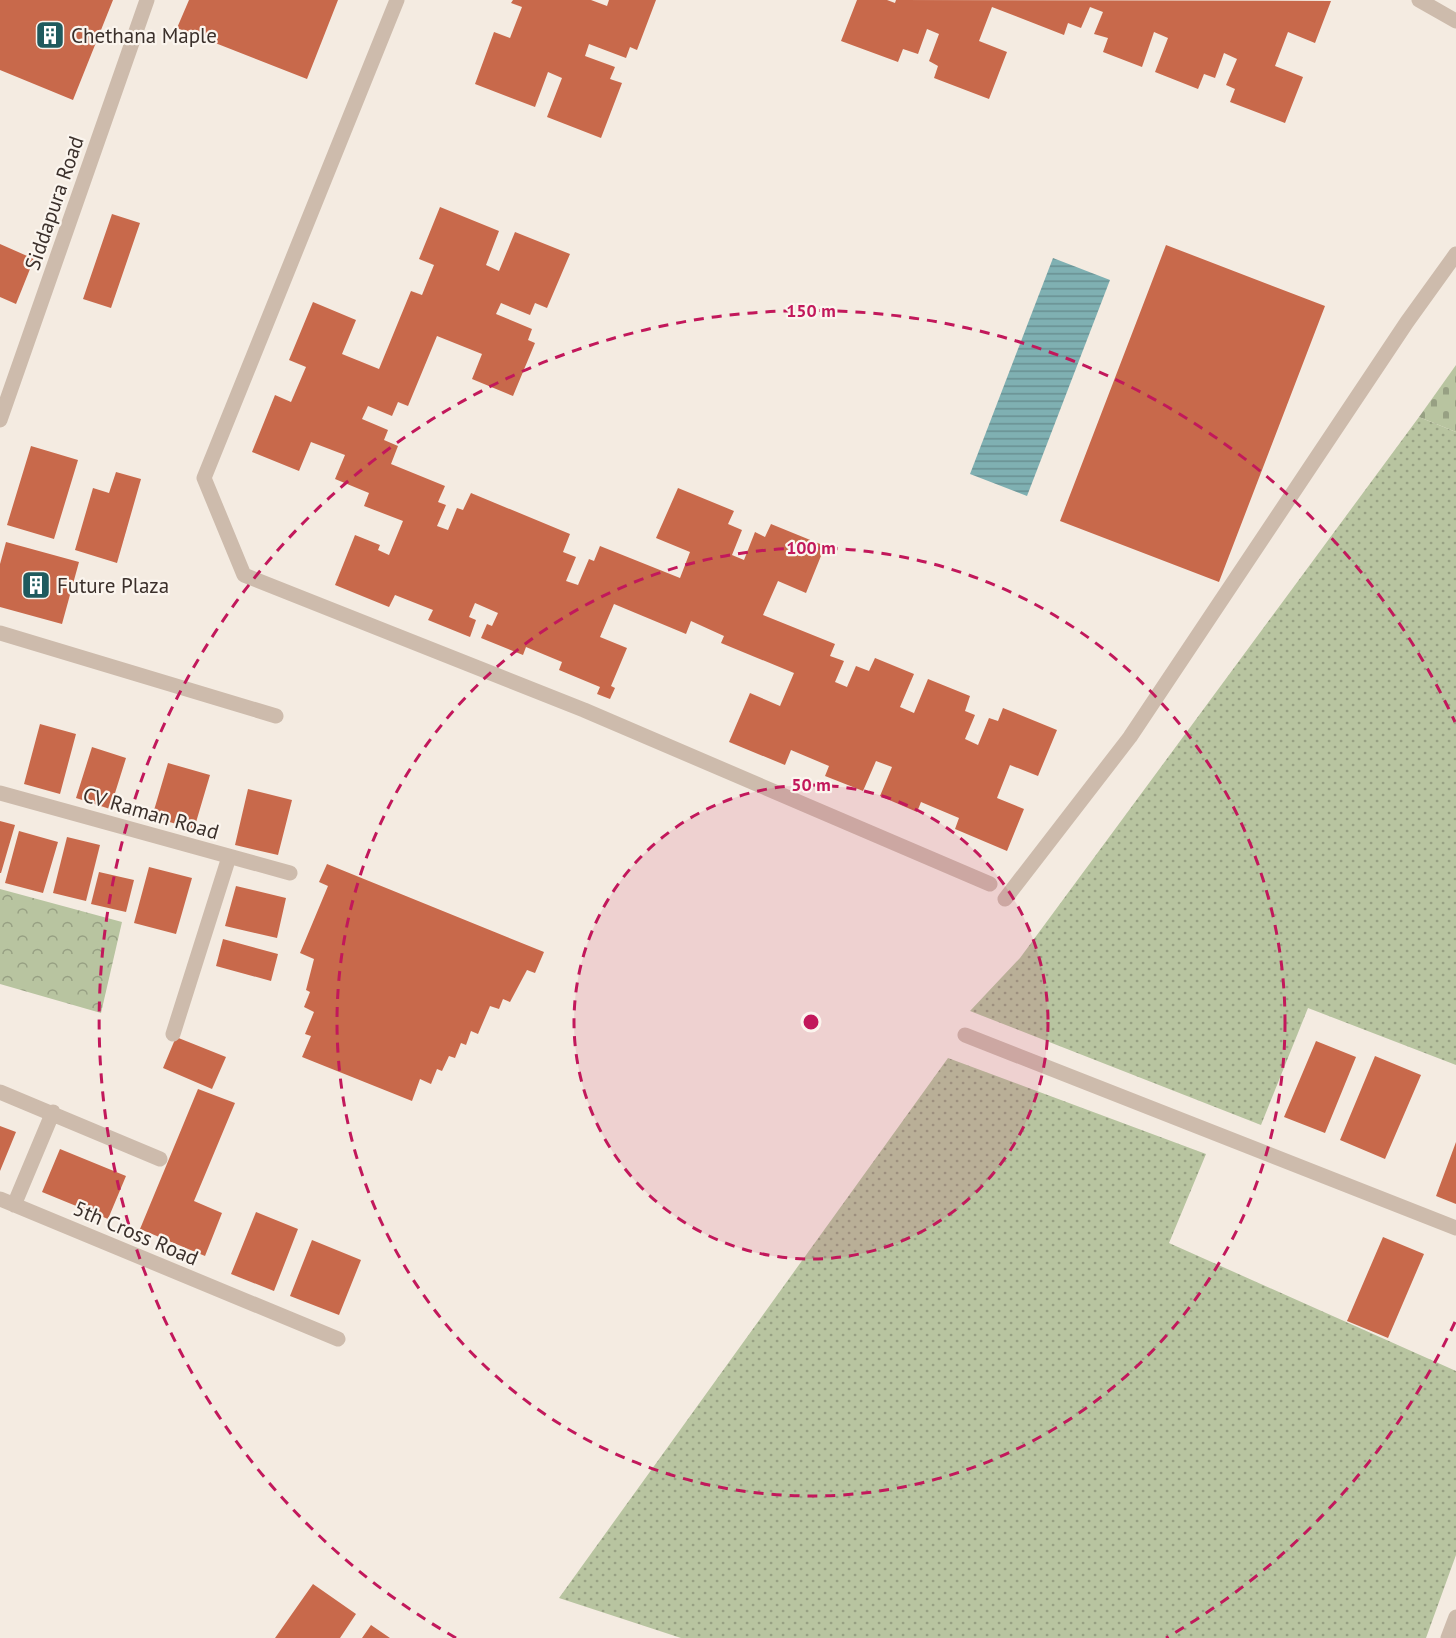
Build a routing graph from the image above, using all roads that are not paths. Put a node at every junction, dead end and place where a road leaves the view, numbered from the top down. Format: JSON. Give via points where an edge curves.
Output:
{"nodes":[{"id":1,"x":147,"y":0,"type":"edge"},
{"id":2,"x":397,"y":0,"type":"edge"},
{"id":3,"x":1419,"y":0,"type":"edge"},
{"id":4,"x":1456,"y":21,"type":"edge"},
{"id":5,"x":1456,"y":254,"type":"edge"},
{"id":6,"x":0,"y":420,"type":"edge"},
{"id":7,"x":0,"y":633,"type":"edge"},
{"id":8,"x":276,"y":716,"type":"dead end"},
{"id":9,"x":0,"y":793,"type":"edge"},
{"id":10,"x":229,"y":857,"type":"junction"},
{"id":11,"x":290,"y":873,"type":"dead end"},
{"id":12,"x":990,"y":884,"type":"dead end"},
{"id":13,"x":1005,"y":899,"type":"dead end"},
{"id":14,"x":173,"y":1034,"type":"dead end"},
{"id":15,"x":965,"y":1035,"type":"dead end"},
{"id":16,"x":0,"y":1092,"type":"edge"},
{"id":17,"x":53,"y":1112,"type":"junction"},
{"id":18,"x":160,"y":1159,"type":"dead end"},
{"id":19,"x":7,"y":1202,"type":"edge"},
{"id":20,"x":1456,"y":1228,"type":"edge"},
{"id":21,"x":338,"y":1340,"type":"dead end"},
{"id":22,"x":1456,"y":1617,"type":"edge"},
{"id":23,"x":1448,"y":1638,"type":"edge"}],
"edges":[{"from":1,"to":6,"type":"street","name":"Siddapura Road"},
{"from":2,"to":12,"type":"street","via":[[204,478],[244,575],[584,710]]},
{"from":3,"to":4,"type":"street"},
{"from":5,"to":13,"type":"street","via":[[1130,737]]},
{"from":7,"to":8,"type":"street"},
{"from":9,"to":10,"type":"street","name":"CV Raman Road"},
{"from":10,"to":11,"type":"street","name":"CV Raman Road"},
{"from":10,"to":14,"type":"street"},
{"from":15,"to":20,"type":"street"},
{"from":16,"to":17,"type":"street"},
{"from":17,"to":18,"type":"street"},
{"from":17,"to":19,"type":"street"},
{"from":19,"to":21,"type":"street","name":"5th Cross Road"},
{"from":22,"to":23,"type":"street"}]}
